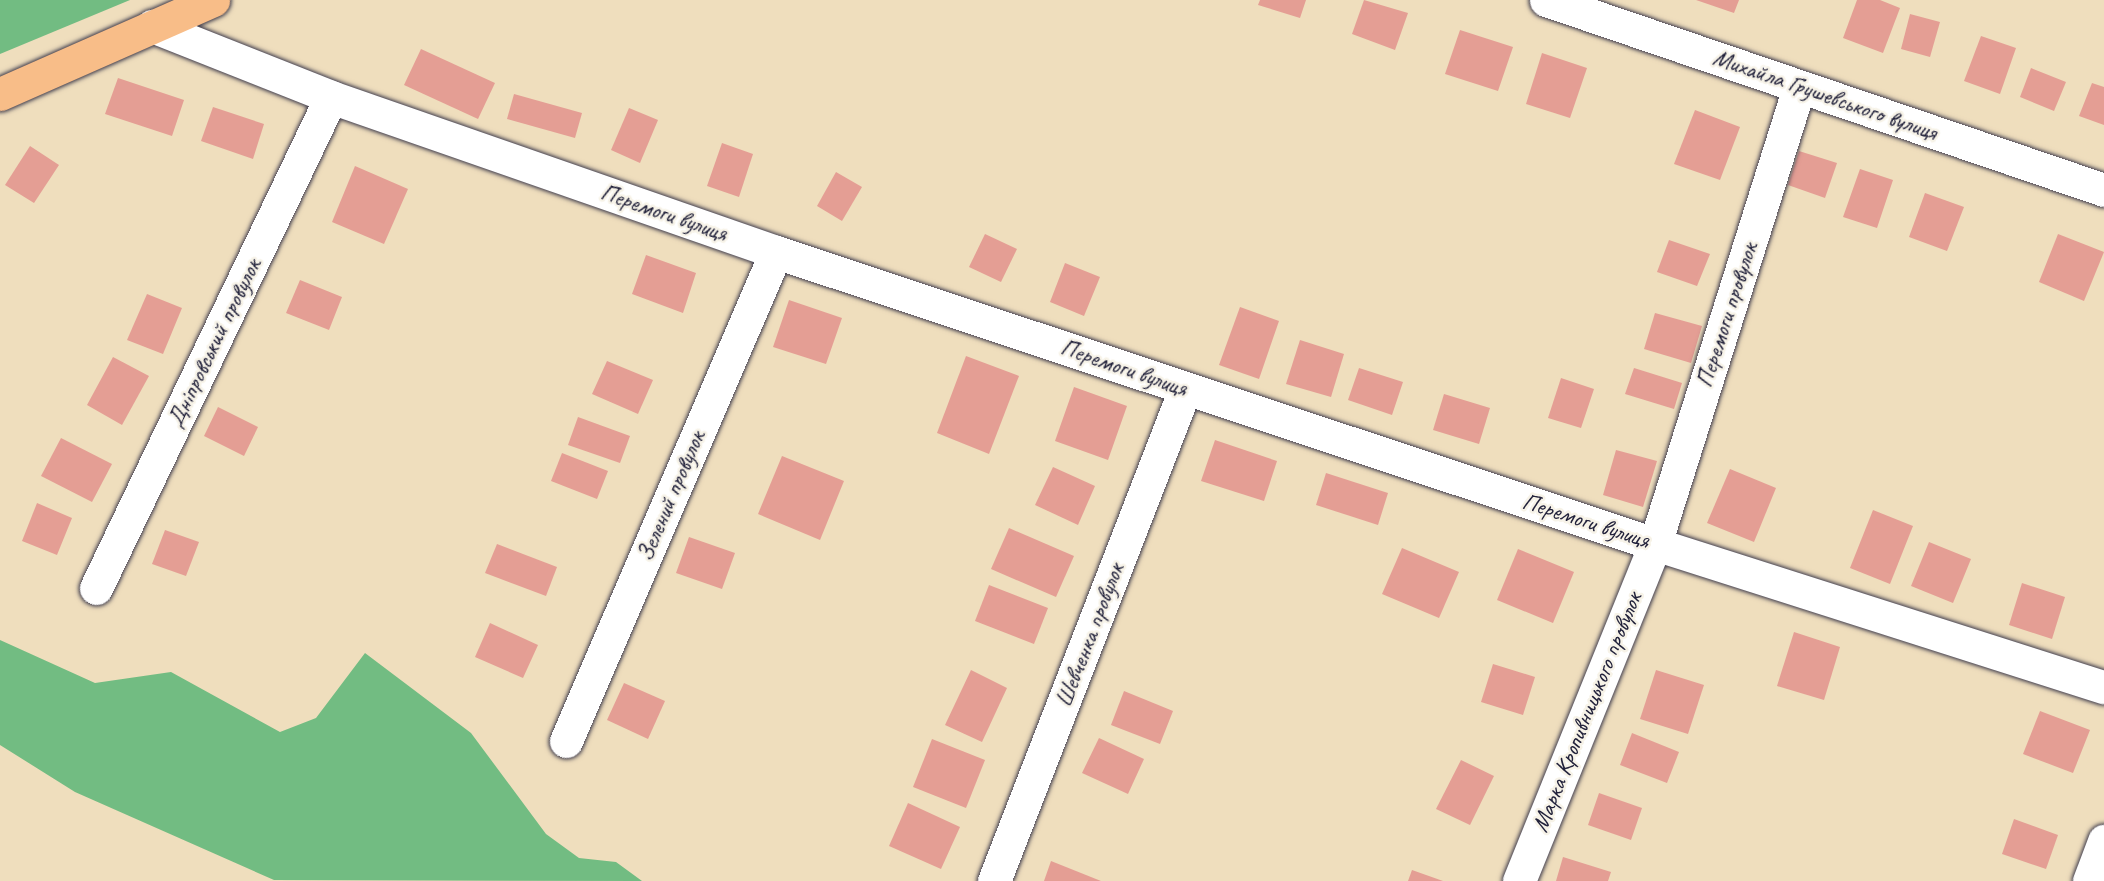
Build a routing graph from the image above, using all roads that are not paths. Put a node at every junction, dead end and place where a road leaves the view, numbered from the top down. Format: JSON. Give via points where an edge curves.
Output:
{"nodes":[{"id":1,"x":213,"y":0,"type":"edge"},
{"id":2,"x":1545,"y":0,"type":"edge"},
{"id":3,"x":152,"y":26,"type":"junction"},
{"id":4,"x":1799,"y":86,"type":"junction"},
{"id":5,"x":0,"y":94,"type":"edge"},
{"id":6,"x":331,"y":98,"type":"junction"},
{"id":7,"x":2104,"y":190,"type":"edge"},
{"id":8,"x":776,"y":252,"type":"junction"},
{"id":9,"x":1185,"y":389,"type":"junction"},
{"id":10,"x":1655,"y":544,"type":"junction"},
{"id":11,"x":96,"y":588,"type":"dead end"},
{"id":12,"x":2104,"y":687,"type":"edge"},
{"id":13,"x":566,"y":741,"type":"dead end"},
{"id":14,"x":2104,"y":841,"type":"edge"},
{"id":15,"x":994,"y":881,"type":"edge"},
{"id":16,"x":1519,"y":881,"type":"edge"},
{"id":17,"x":2089,"y":881,"type":"edge"}],
"edges":[{"from":1,"to":3,"type":"main road"},
{"from":2,"to":4,"type":"street","name":"Михайла Грушевського вулиця"},
{"from":3,"to":5,"type":"main road"},
{"from":3,"to":6,"type":"street","name":"Перемоги вулиця"},
{"from":4,"to":7,"type":"street","name":"Михайла Грушевського вулиця"},
{"from":4,"to":10,"type":"street","name":"Перемоги провулок"},
{"from":6,"to":8,"type":"street","name":"Перемоги вулиця"},
{"from":6,"to":11,"type":"street","name":"Дніпровський провулок"},
{"from":8,"to":9,"type":"street","name":"Перемоги вулиця"},
{"from":8,"to":13,"type":"street","name":"Зелений провулок"},
{"from":9,"to":10,"type":"street","name":"Перемоги вулиця"},
{"from":9,"to":15,"type":"street","name":"Шевченка провулок"},
{"from":10,"to":12,"type":"street","name":"Перемоги вулиця"},
{"from":10,"to":16,"type":"street","name":"Марка Кропивницького провулок"},
{"from":14,"to":17,"type":"street"}]}
